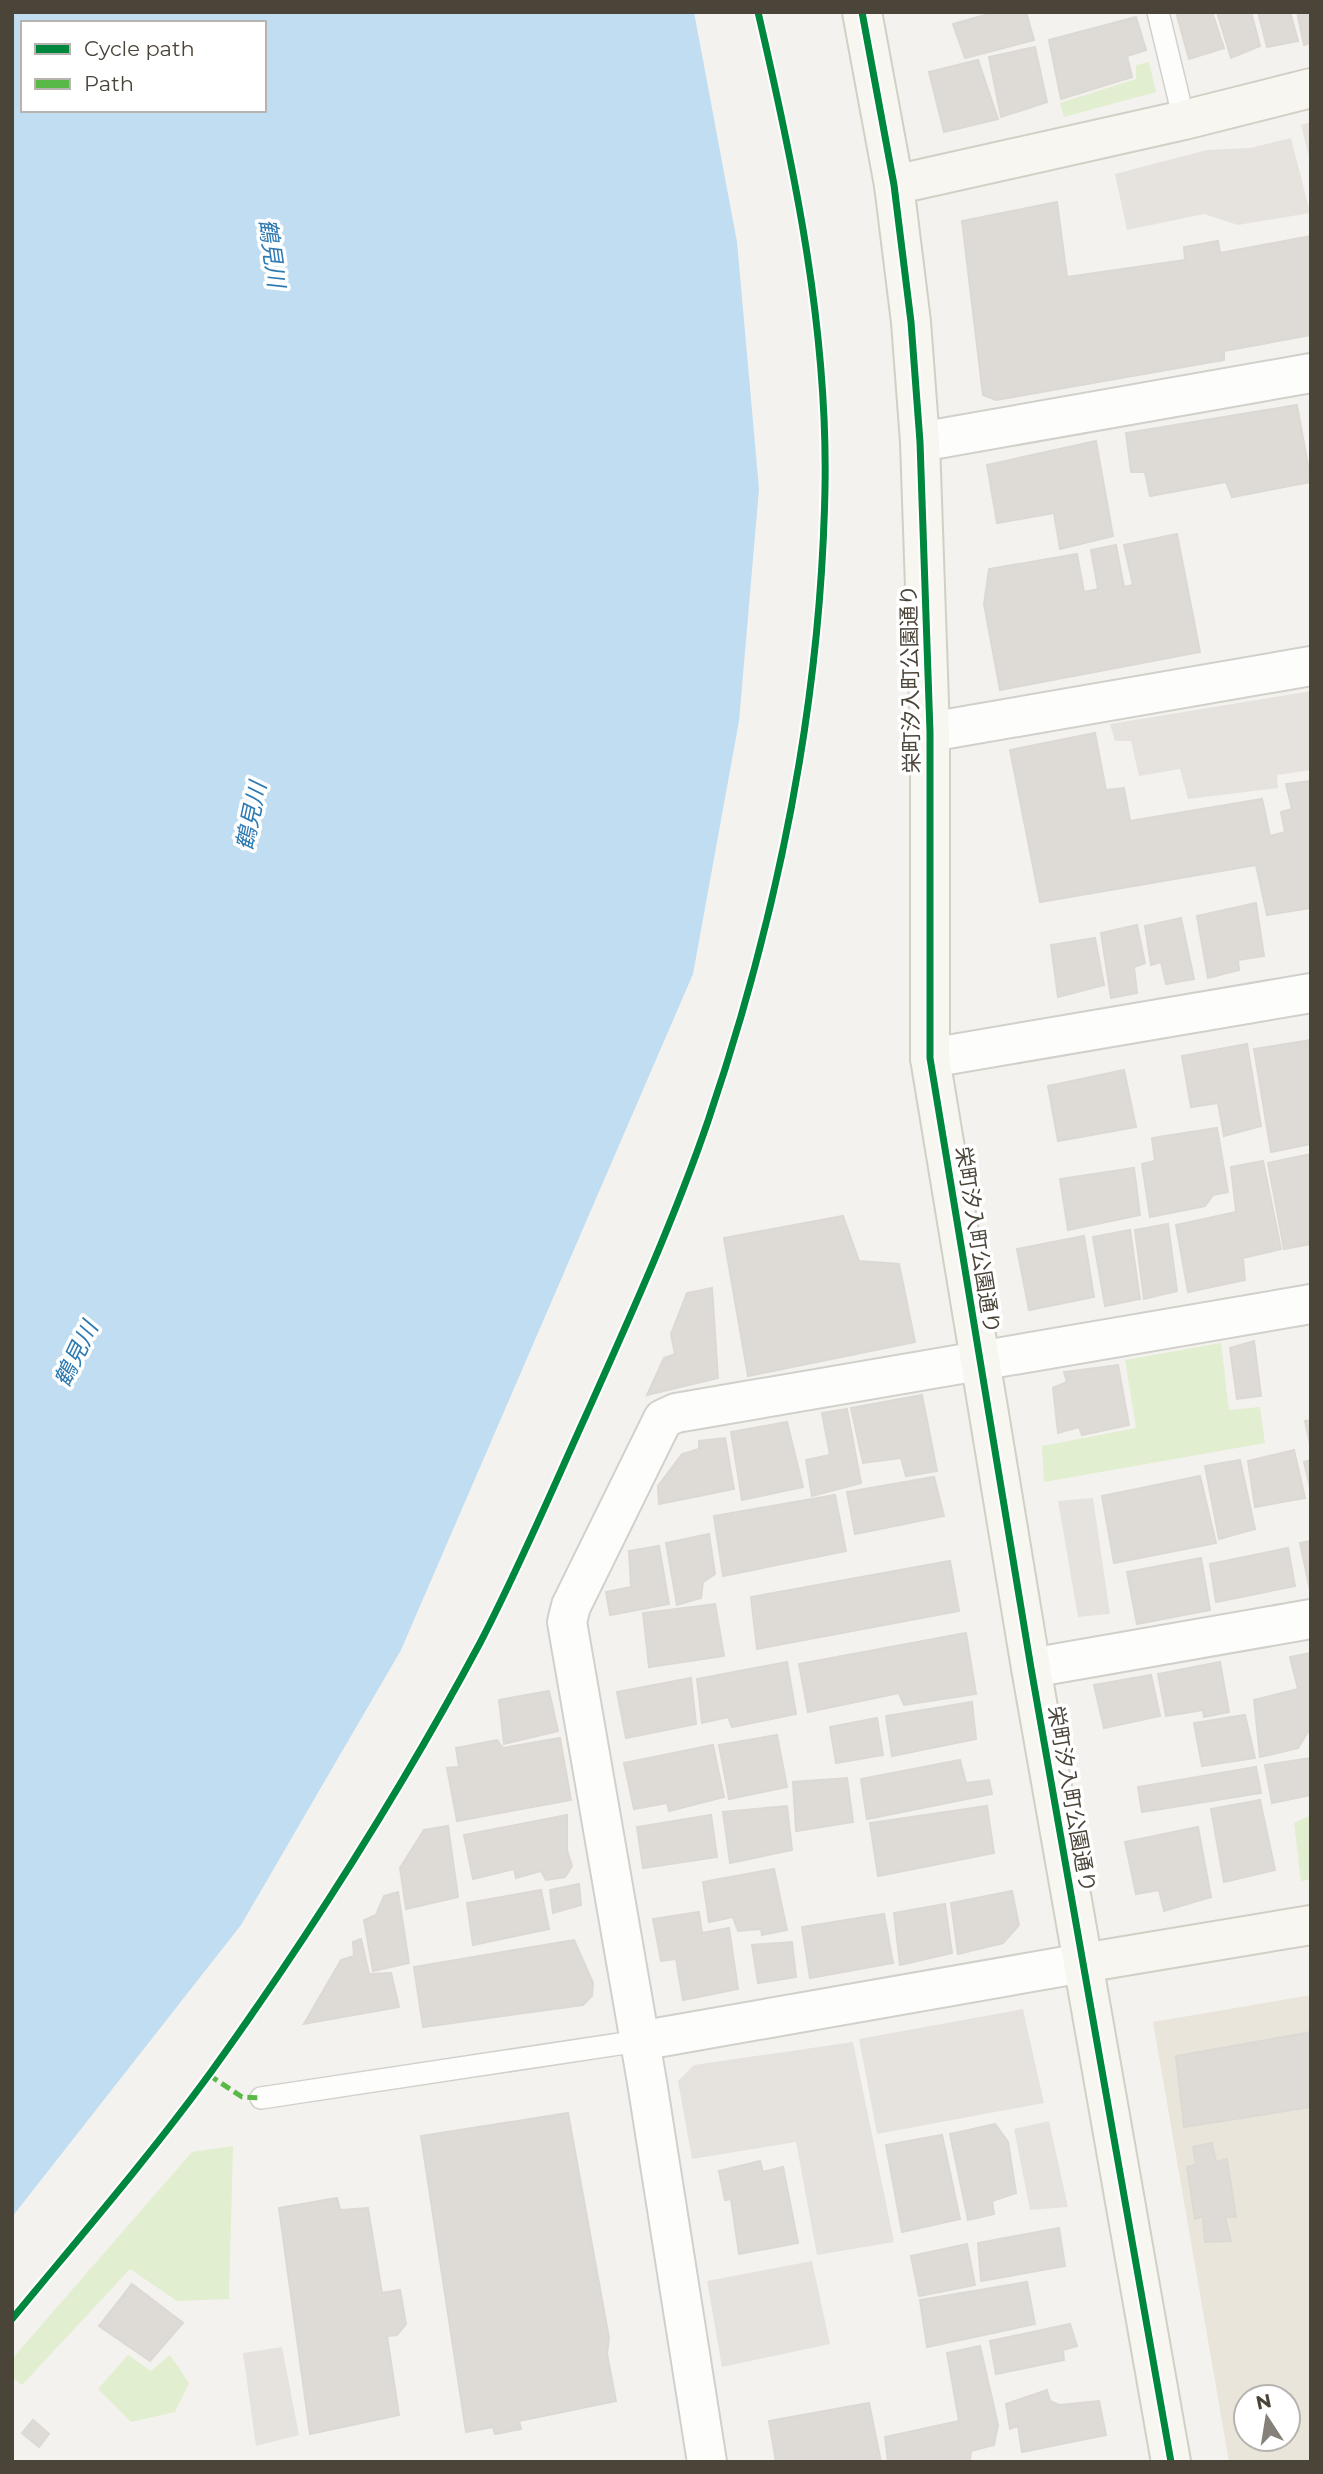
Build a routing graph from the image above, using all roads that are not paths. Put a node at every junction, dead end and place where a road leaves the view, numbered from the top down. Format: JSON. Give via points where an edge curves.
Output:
{"nodes":[{"id":1,"x":862,"y":12,"type":"edge"},
{"id":2,"x":1158,"y":12,"type":"edge"},
{"id":3,"x":1311,"y":88,"type":"edge"},
{"id":4,"x":1184,"y":120,"type":"junction"},
{"id":5,"x":894,"y":185,"type":"junction"},
{"id":6,"x":1311,"y":373,"type":"edge"},
{"id":7,"x":920,"y":442,"type":"junction"},
{"id":8,"x":1311,"y":666,"type":"edge"},
{"id":9,"x":930,"y":732,"type":"junction"},
{"id":10,"x":1311,"y":993,"type":"edge"},
{"id":11,"x":930,"y":1058,"type":"junction"},
{"id":12,"x":1311,"y":1304,"type":"edge"},
{"id":13,"x":980,"y":1360,"type":"junction"},
{"id":14,"x":1311,"y":1619,"type":"edge"},
{"id":15,"x":1031,"y":1668,"type":"junction"},
{"id":16,"x":1311,"y":1925,"type":"edge"},
{"id":17,"x":1083,"y":1963,"type":"junction"},
{"id":18,"x":639,"y":2041,"type":"junction"},
{"id":19,"x":261,"y":2098,"type":"dead end"},
{"id":20,"x":707,"y":2462,"type":"edge"},
{"id":21,"x":1171,"y":2462,"type":"edge"}],
"edges":[{"from":1,"to":5,"type":"street","name":"栄町汐入町公園通り"},
{"from":2,"to":4,"type":"lane"},
{"from":3,"to":4,"type":"street"},
{"from":4,"to":5,"type":"street"},
{"from":5,"to":7,"type":"street","name":"栄町汐入町公園通り"},
{"from":6,"to":7,"type":"street"},
{"from":7,"to":9,"type":"street","name":"栄町汐入町公園通り"},
{"from":8,"to":9,"type":"street"},
{"from":9,"to":11,"type":"street","name":"栄町汐入町公園通り"},
{"from":10,"to":11,"type":"street"},
{"from":11,"to":13,"type":"street","name":"栄町汐入町公園通り"},
{"from":12,"to":13,"type":"street"},
{"from":13,"to":15,"type":"street","name":"栄町汐入町公園通り"},
{"from":13,"to":18,"type":"street","via":[[676,1413],[663,1419],[567,1622]]},
{"from":14,"to":15,"type":"street"},
{"from":15,"to":17,"type":"street","name":"栄町汐入町公園通り"},
{"from":16,"to":17,"type":"street"},
{"from":17,"to":18,"type":"street"},
{"from":17,"to":21,"type":"street","name":"栄町汐入町公園通り"},
{"from":18,"to":19,"type":"lane"},
{"from":18,"to":20,"type":"street"}]}
